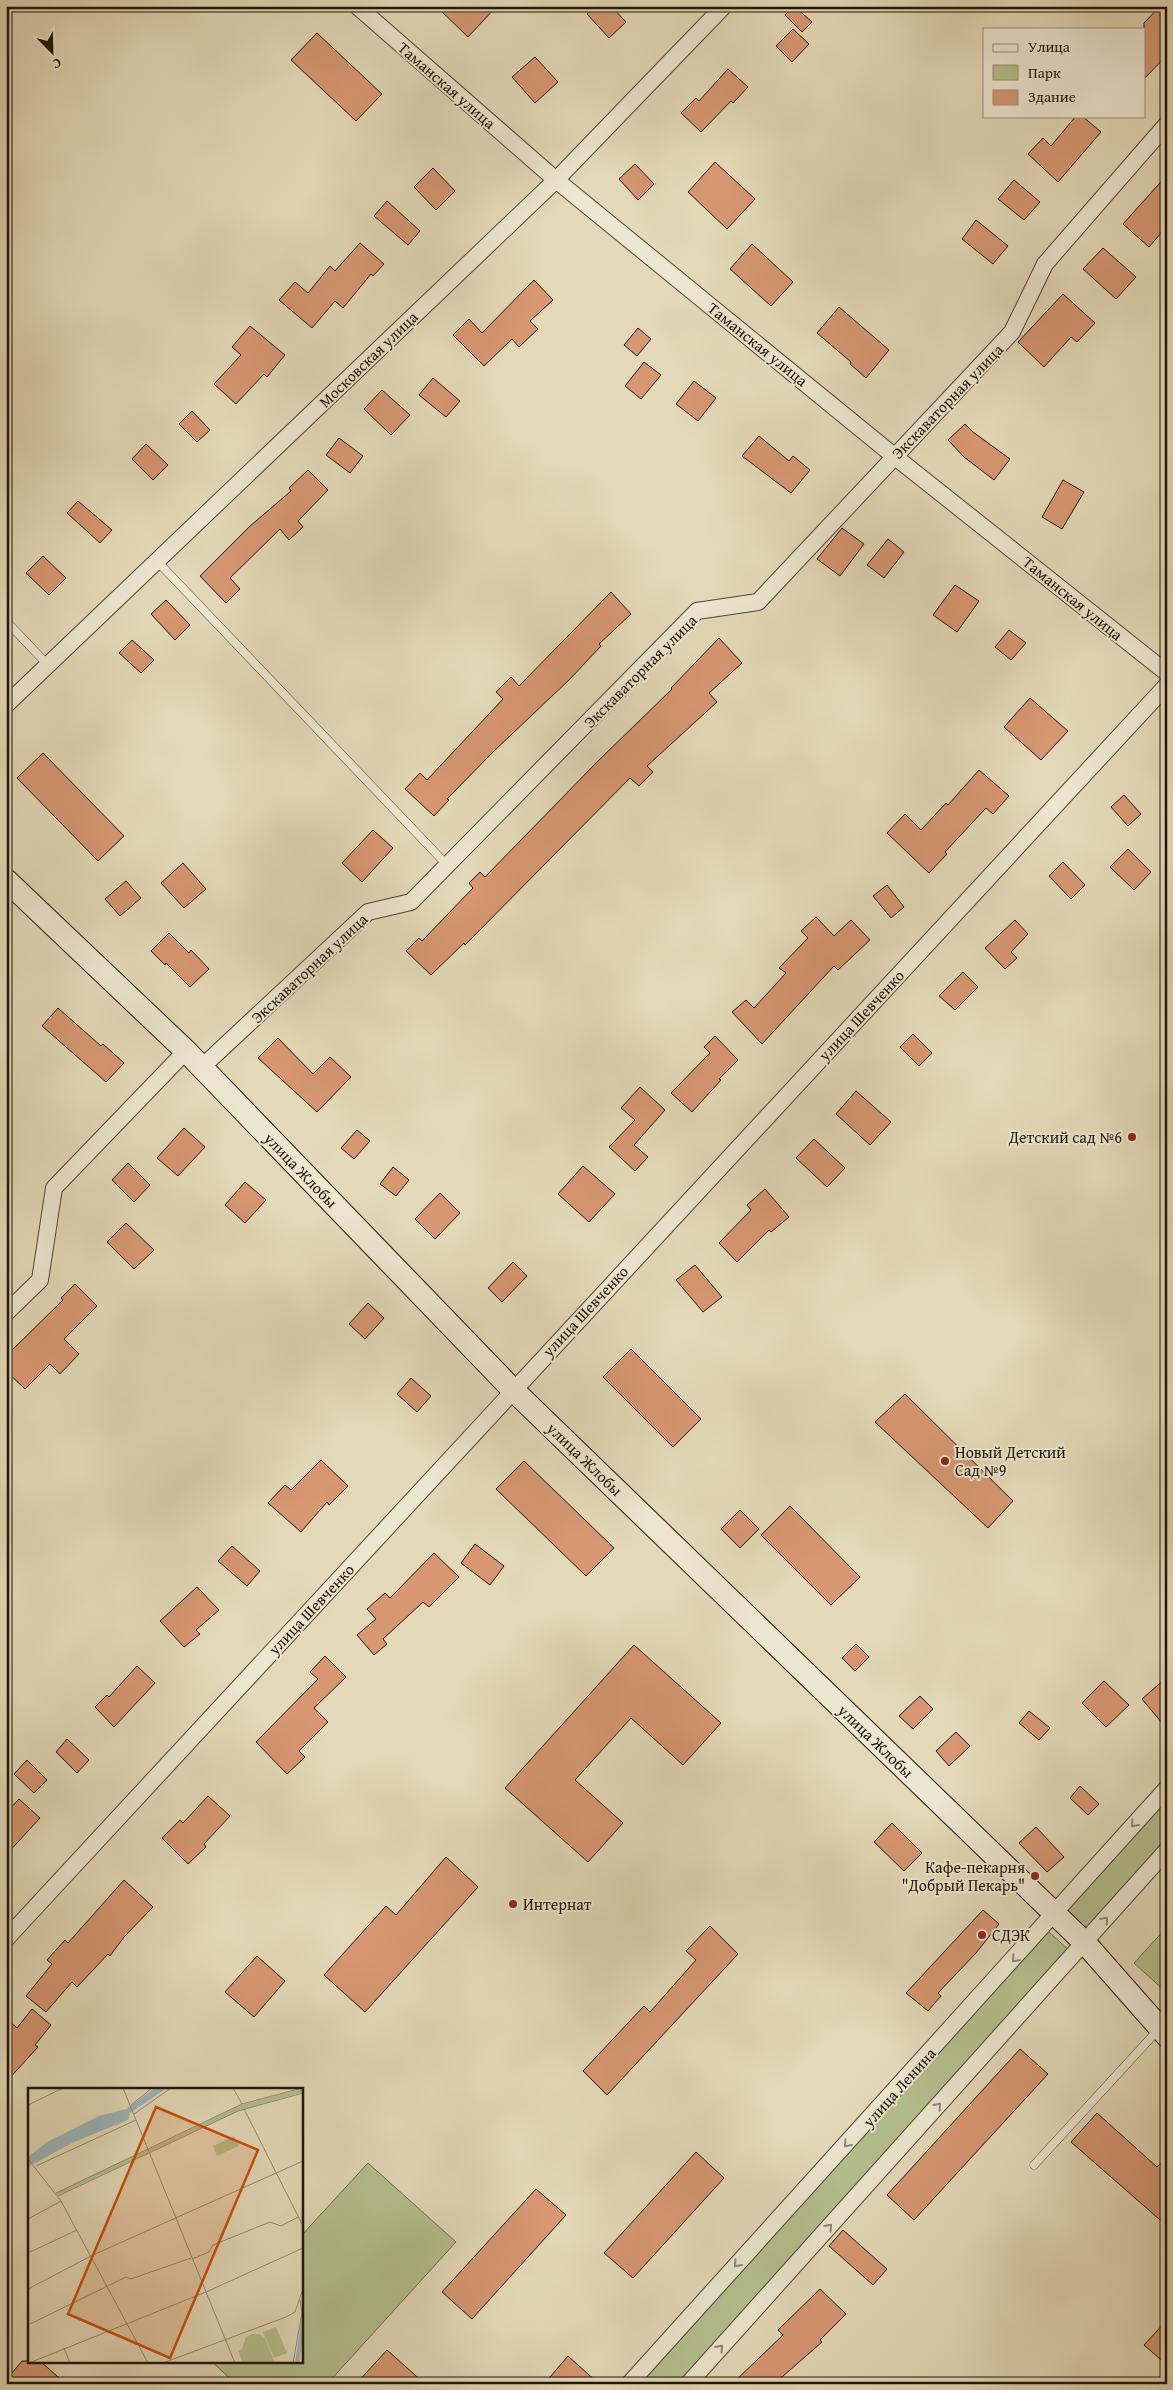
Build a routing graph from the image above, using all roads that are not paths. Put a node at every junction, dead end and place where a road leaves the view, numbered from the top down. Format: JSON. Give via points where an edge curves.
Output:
{"nodes":[{"id":1,"x":356,"y":6,"type":"edge"},
{"id":2,"x":724,"y":6,"type":"edge"},
{"id":3,"x":1167,"y":124,"type":"edge"},
{"id":4,"x":556,"y":180,"type":"junction"},
{"id":5,"x":894,"y":456,"type":"junction"},
{"id":6,"x":156,"y":560,"type":"junction"},
{"id":7,"x":6,"y":621,"type":"edge"},
{"id":8,"x":47,"y":664,"type":"junction"},
{"id":9,"x":1167,"y":672,"type":"edge"},
{"id":10,"x":1167,"y":685,"type":"edge"},
{"id":11,"x":6,"y":705,"type":"edge"},
{"id":12,"x":448,"y":866,"type":"junction"},
{"id":13,"x":6,"y":880,"type":"edge"},
{"id":14,"x":186,"y":1051,"type":"junction"},
{"id":15,"x":202,"y":1067,"type":"junction"},
{"id":16,"x":6,"y":1313,"type":"edge"},
{"id":17,"x":513,"y":1390,"type":"junction"},
{"id":18,"x":1167,"y":1788,"type":"edge"},
{"id":19,"x":1167,"y":1850,"type":"edge"},
{"id":20,"x":1055,"y":1914,"type":"junction"},
{"id":21,"x":6,"y":1939,"type":"edge"},
{"id":22,"x":1085,"y":1943,"type":"junction"},
{"id":23,"x":1163,"y":2032,"type":"edge"},
{"id":24,"x":1034,"y":2166,"type":"dead end"},
{"id":25,"x":629,"y":2384,"type":"edge"},
{"id":26,"x":688,"y":2384,"type":"edge"}],
"edges":[{"from":1,"to":4,"type":"street","name":"Таманская улица"},
{"from":2,"to":4,"type":"street","name":"Московская улица"},
{"from":3,"to":5,"type":"street","name":"Экскаваторная улица","via":[[1044,264],[1012,332]]},
{"from":4,"to":5,"type":"street","name":"Таманская улица"},
{"from":4,"to":6,"type":"street","name":"Московская улица"},
{"from":5,"to":9,"type":"street","name":"Таманская улица"},
{"from":5,"to":12,"type":"street","name":"Экскаваторная улица","via":[[758,602],[697,611]]},
{"from":6,"to":8,"type":"street","name":"Московская улица"},
{"from":6,"to":12,"type":"lane"},
{"from":7,"to":8,"type":"lane"},
{"from":8,"to":11,"type":"street","name":"Московская улица"},
{"from":10,"to":17,"type":"street","name":"улица Шевченко"},
{"from":12,"to":15,"type":"street","name":"Экскаваторная улица","via":[[411,902],[368,912]]},
{"from":13,"to":14,"type":"street","name":"улица Жлобы"},
{"from":14,"to":15,"type":"street","name":"улица Жлобы"},
{"from":14,"to":16,"type":"street","via":[[54,1188],[40,1280]]},
{"from":15,"to":17,"type":"street","name":"улица Жлобы"},
{"from":17,"to":20,"type":"street","name":"улица Жлобы"},
{"from":17,"to":21,"type":"street","name":"улица Шевченко"},
{"from":18,"to":20,"type":"street","name":"улица Ленина","one_way":true},
{"from":22,"to":19,"type":"street","one_way":true},
{"from":20,"to":22,"type":"street","name":"улица Жлобы"},
{"from":20,"to":25,"type":"street","name":"улица Ленина","one_way":true},
{"from":22,"to":23,"type":"street","name":"улица Жлобы"},
{"from":26,"to":22,"type":"street","one_way":true},
{"from":23,"to":24,"type":"lane"}]}
